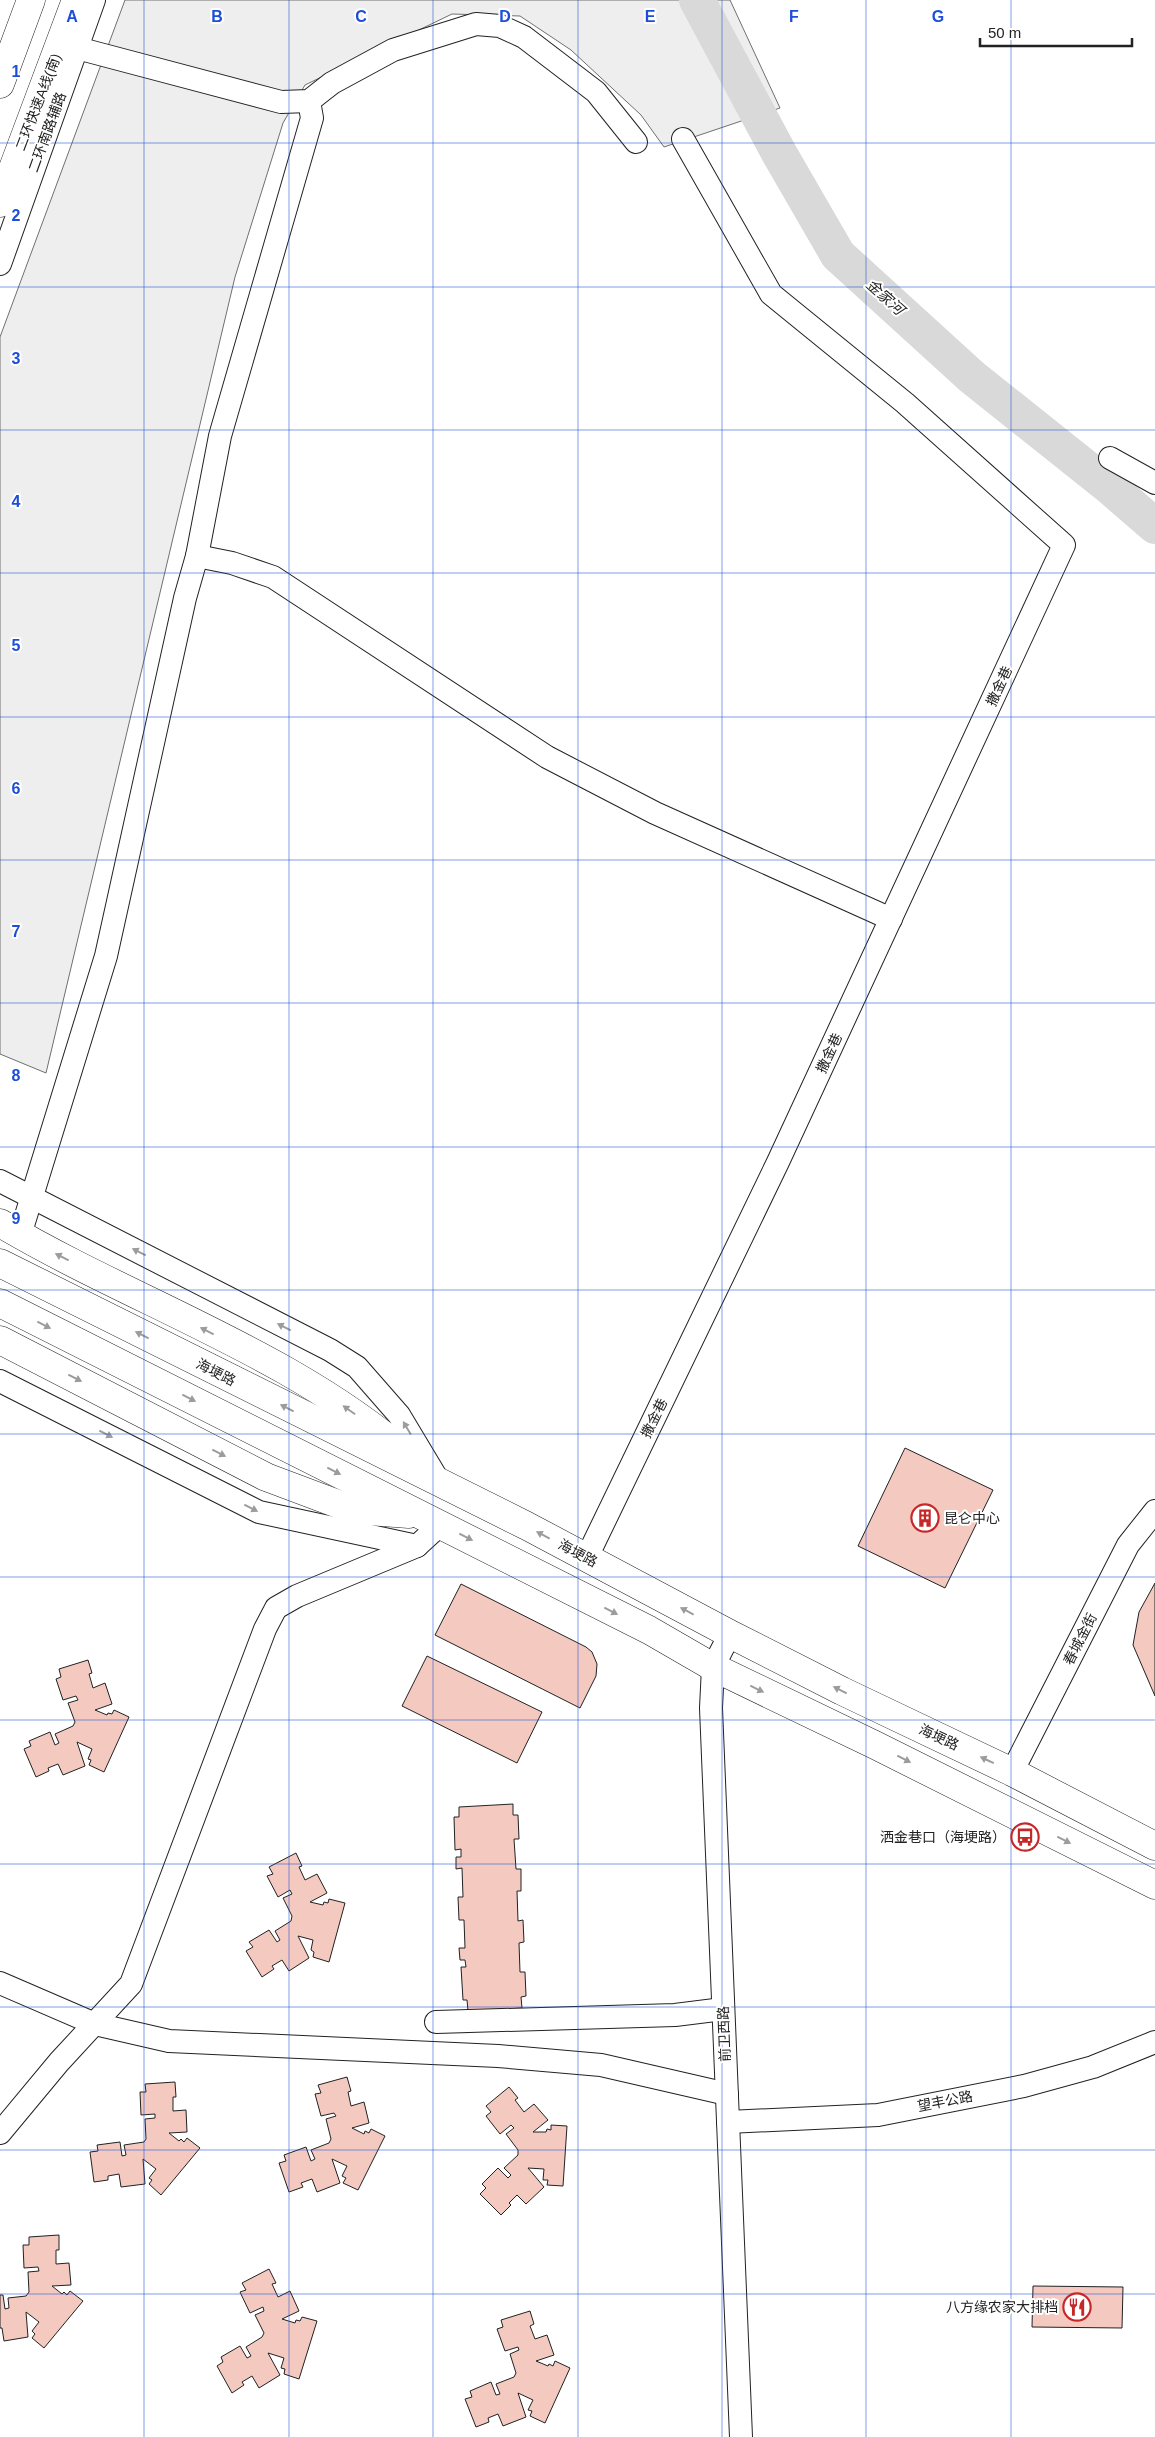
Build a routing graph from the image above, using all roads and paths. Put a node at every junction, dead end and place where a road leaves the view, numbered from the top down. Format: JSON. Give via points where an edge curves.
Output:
{"nodes":[{"id":1,"x":31,"y":0,"type":"edge"},
{"id":2,"x":37,"y":0,"type":"edge"},
{"id":3,"x":69,"y":0,"type":"edge"},
{"id":4,"x":76,"y":0,"type":"edge"},
{"id":5,"x":94,"y":0,"type":"edge"},
{"id":6,"x":77,"y":48,"type":"junction"},
{"id":7,"x":0,"y":84,"type":"edge"},
{"id":8,"x":0,"y":99,"type":"edge"},
{"id":9,"x":310,"y":101,"type":"junction"},
{"id":10,"x":683,"y":139,"type":"dead end"},
{"id":11,"x":636,"y":142,"type":"dead end"},
{"id":12,"x":0,"y":185,"type":"edge"},
{"id":13,"x":0,"y":204,"type":"edge"},
{"id":14,"x":0,"y":264,"type":"edge"},
{"id":15,"x":1110,"y":458,"type":"dead end"},
{"id":16,"x":1155,"y":483,"type":"edge"},
{"id":17,"x":197,"y":556,"type":"junction"},
{"id":18,"x":891,"y":918,"type":"junction"},
{"id":19,"x":0,"y":1181,"type":"edge"},
{"id":20,"x":33,"y":1197,"type":"junction"},
{"id":21,"x":10,"y":1229,"type":"edge"},
{"id":22,"x":0,"y":1263,"type":"edge"},
{"id":23,"x":0,"y":1303,"type":"edge"},
{"id":24,"x":0,"y":1340,"type":"edge"},
{"id":25,"x":0,"y":1381,"type":"edge"},
{"id":26,"x":440,"y":1485,"type":"junction"},
{"id":27,"x":1155,"y":1511,"type":"edge"},
{"id":28,"x":432,"y":1520,"type":"junction"},
{"id":29,"x":417,"y":1546,"type":"junction"},
{"id":30,"x":587,"y":1558,"type":"junction"},
{"id":31,"x":730,"y":1634,"type":"junction"},
{"id":32,"x":714,"y":1667,"type":"junction"},
{"id":33,"x":1012,"y":1772,"type":"junction"},
{"id":34,"x":1155,"y":1846,"type":"edge"},
{"id":35,"x":1155,"y":1885,"type":"edge"},
{"id":36,"x":0,"y":1983,"type":"edge"},
{"id":37,"x":724,"y":2010,"type":"junction"},
{"id":38,"x":436,"y":2022,"type":"dead end"},
{"id":39,"x":95,"y":2024,"type":"junction"},
{"id":40,"x":1155,"y":2042,"type":"edge"},
{"id":41,"x":727,"y":2094,"type":"junction"},
{"id":42,"x":728,"y":2122,"type":"junction"},
{"id":43,"x":0,"y":2133,"type":"edge"},
{"id":44,"x":741,"y":2437,"type":"edge"}],
"edges":[{"from":1,"to":7,"type":"main road"},
{"from":2,"to":8,"type":"main road"},
{"from":3,"to":12,"type":"main road"},
{"from":4,"to":13,"type":"main road","name":"二环快速A线(南)"},
{"from":5,"to":6,"type":"street","name":"二环南路辅路"},
{"from":6,"to":9,"type":"street","via":[[281,102]]},
{"from":6,"to":14,"type":"street","name":"二环南路辅路"},
{"from":9,"to":11,"type":"street","via":[[332,83],[393,50],[476,24],[500,26],[524,37],[596,92]]},
{"from":9,"to":17,"type":"street","via":[[312,118],[220,436]]},
{"from":10,"to":18,"type":"street","name":"撒金巷","via":[[771,294],[906,403],[1064,546]]},
{"from":15,"to":16,"type":"street"},
{"from":17,"to":18,"type":"street","via":[[232,563],[273,578],[547,757],[655,812]]},
{"from":17,"to":20,"type":"street","via":[[106,956]]},
{"from":18,"to":30,"type":"street","name":"撒金巷","via":[[778,1162]]},
{"from":19,"to":20,"type":"street"},
{"from":20,"to":21,"type":"street"},
{"from":26,"to":20,"type":"street","one_way":true,"via":[[399,1415],[357,1367],[330,1350]]},
{"from":26,"to":21,"type":"main road","one_way":true,"via":[[388,1438],[298,1377]]},
{"from":26,"to":22,"type":"main road","name":"海埂路","one_way":true},
{"from":23,"to":28,"type":"main road","one_way":true},
{"from":24,"to":28,"type":"main road","one_way":true,"via":[[266,1477],[354,1510]]},
{"from":25,"to":29,"type":"street","one_way":true,"via":[[259,1512]]},
{"from":30,"to":26,"type":"main road","name":"海埂路","one_way":true},
{"from":27,"to":33,"type":"street","name":"春城金街","via":[[1128,1545]]},
{"from":28,"to":29,"type":"street"},
{"from":28,"to":32,"type":"main road","one_way":true,"via":[[649,1630]]},
{"from":29,"to":39,"type":"street","via":[[276,1608],[261,1638],[131,1984]]},
{"from":31,"to":30,"type":"main road","name":"海埂路","one_way":true},
{"from":31,"to":32,"type":"street","name":"前卫西路"},
{"from":33,"to":31,"type":"main road","name":"海埂路","one_way":true},
{"from":32,"to":35,"type":"main road","one_way":true},
{"from":32,"to":37,"type":"street","name":"前卫西路","via":[[711,1708]]},
{"from":33,"to":34,"type":"main road","name":"海埂路"},
{"from":36,"to":39,"type":"street"},
{"from":37,"to":38,"type":"street","via":[[675,2016]]},
{"from":37,"to":41,"type":"street","name":"前卫西路"},
{"from":39,"to":41,"type":"street","via":[[170,2041],[498,2056],[601,2065]]},
{"from":39,"to":43,"type":"street"},
{"from":40,"to":42,"type":"street","name":"望丰公路","via":[[1093,2067],[1024,2086],[878,2115]]},
{"from":41,"to":42,"type":"street","name":"前卫西路"},
{"from":42,"to":44,"type":"street","name":"前卫西路"}]}
